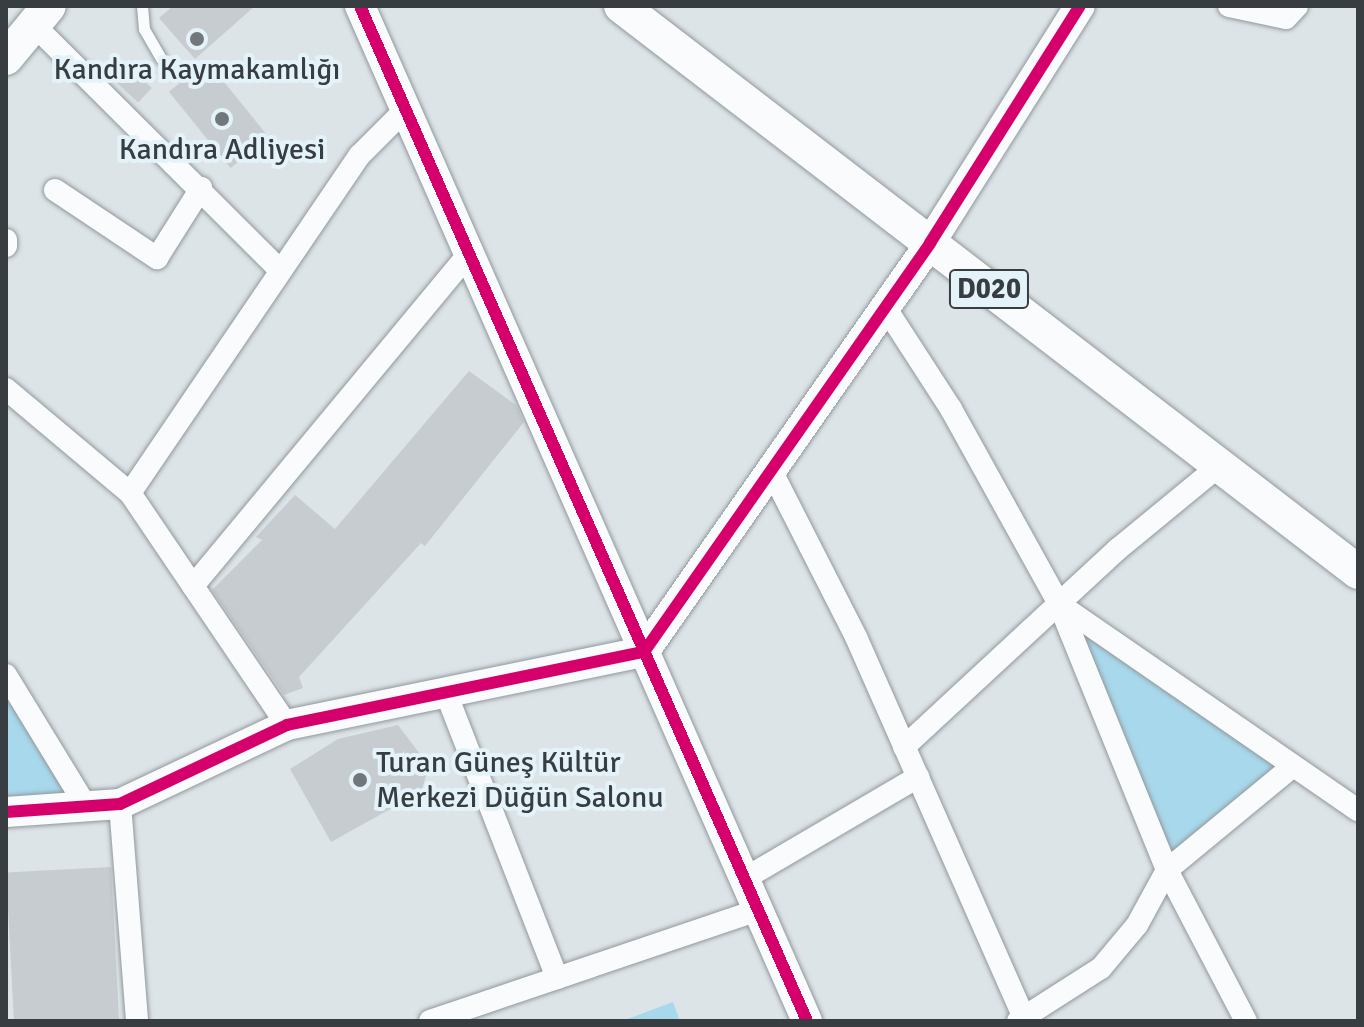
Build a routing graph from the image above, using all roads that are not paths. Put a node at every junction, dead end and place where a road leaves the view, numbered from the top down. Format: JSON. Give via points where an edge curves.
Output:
{"nodes":[{"id":1,"x":142,"y":6,"type":"edge"},
{"id":2,"x":360,"y":6,"type":"edge"},
{"id":3,"x":621,"y":6,"type":"edge"},
{"id":4,"x":1080,"y":6,"type":"edge"},
{"id":5,"x":1229,"y":6,"type":"edge"},
{"id":6,"x":1297,"y":6,"type":"edge"},
{"id":7,"x":42,"y":16,"type":"edge"},
{"id":8,"x":6,"y":58,"type":"edge"},
{"id":9,"x":161,"y":58,"type":"dead end"},
{"id":10,"x":406,"y":109,"type":"junction"},
{"id":11,"x":201,"y":188,"type":"junction"},
{"id":12,"x":55,"y":190,"type":"dead end"},
{"id":13,"x":930,"y":243,"type":"junction"},
{"id":14,"x":469,"y":254,"type":"junction"},
{"id":15,"x":280,"y":270,"type":"junction"},
{"id":16,"x":885,"y":307,"type":"junction"},
{"id":17,"x":6,"y":389,"type":"edge"},
{"id":18,"x":1219,"y":466,"type":"junction"},
{"id":19,"x":771,"y":470,"type":"junction"},
{"id":20,"x":130,"y":493,"type":"junction"},
{"id":21,"x":1358,"y":572,"type":"edge"},
{"id":22,"x":193,"y":586,"type":"junction"},
{"id":23,"x":1059,"y":604,"type":"junction"},
{"id":24,"x":644,"y":652,"type":"junction"},
{"id":25,"x":6,"y":675,"type":"edge"},
{"id":26,"x":446,"y":693,"type":"junction"},
{"id":27,"x":287,"y":725,"type":"junction"},
{"id":28,"x":904,"y":747,"type":"junction"},
{"id":29,"x":1293,"y":766,"type":"junction"},
{"id":30,"x":918,"y":777,"type":"junction"},
{"id":31,"x":120,"y":804,"type":"junction"},
{"id":32,"x":86,"y":806,"type":"junction"},
{"id":33,"x":1358,"y":810,"type":"edge"},
{"id":34,"x":6,"y":812,"type":"edge"},
{"id":35,"x":1167,"y":870,"type":"junction"},
{"id":36,"x":744,"y":879,"type":"junction"},
{"id":37,"x":758,"y":910,"type":"junction"},
{"id":38,"x":557,"y":978,"type":"junction"},
{"id":39,"x":1022,"y":1020,"type":"edge"},
{"id":40,"x":137,"y":1021,"type":"edge"},
{"id":41,"x":430,"y":1021,"type":"edge"},
{"id":42,"x":807,"y":1021,"type":"edge"},
{"id":43,"x":1246,"y":1021,"type":"edge"}],
"edges":[{"from":1,"to":9,"type":"lane","via":[[144,29]]},
{"from":2,"to":10,"type":"street"},
{"from":3,"to":13,"type":"main road","number":"D020"},
{"from":4,"to":13,"type":"street"},
{"from":5,"to":6,"type":"street","via":[[1286,18]]},
{"from":7,"to":8,"type":"main road"},
{"from":7,"to":11,"type":"street"},
{"from":10,"to":14,"type":"street"},
{"from":10,"to":15,"type":"street","via":[[360,155]]},
{"from":11,"to":12,"type":"street","via":[[157,258]]},
{"from":11,"to":15,"type":"street"},
{"from":13,"to":16,"type":"street"},
{"from":13,"to":18,"type":"main road","number":"D020"},
{"from":14,"to":22,"type":"street"},
{"from":14,"to":24,"type":"street"},
{"from":15,"to":20,"type":"street"},
{"from":16,"to":19,"type":"street"},
{"from":16,"to":23,"type":"street","via":[[951,409]]},
{"from":17,"to":20,"type":"street"},
{"from":18,"to":21,"type":"main road","number":"D020"},
{"from":18,"to":23,"type":"street"},
{"from":19,"to":24,"type":"street"},
{"from":19,"to":28,"type":"street","via":[[856,637]]},
{"from":20,"to":22,"type":"street"},
{"from":22,"to":27,"type":"street"},
{"from":23,"to":28,"type":"street"},
{"from":23,"to":29,"type":"street"},
{"from":23,"to":35,"type":"street"},
{"from":24,"to":26,"type":"street"},
{"from":24,"to":36,"type":"street"},
{"from":25,"to":32,"type":"street"},
{"from":26,"to":27,"type":"street"},
{"from":26,"to":38,"type":"street"},
{"from":27,"to":31,"type":"street"},
{"from":28,"to":30,"type":"street"},
{"from":29,"to":33,"type":"street"},
{"from":29,"to":35,"type":"street"},
{"from":30,"to":36,"type":"street"},
{"from":30,"to":39,"type":"street"},
{"from":31,"to":32,"type":"street"},
{"from":31,"to":40,"type":"street"},
{"from":32,"to":34,"type":"street"},
{"from":35,"to":39,"type":"street","via":[[1137,925],[1101,968]]},
{"from":35,"to":43,"type":"street"},
{"from":36,"to":37,"type":"street"},
{"from":37,"to":38,"type":"street"},
{"from":37,"to":42,"type":"street"},
{"from":38,"to":41,"type":"street"}]}
